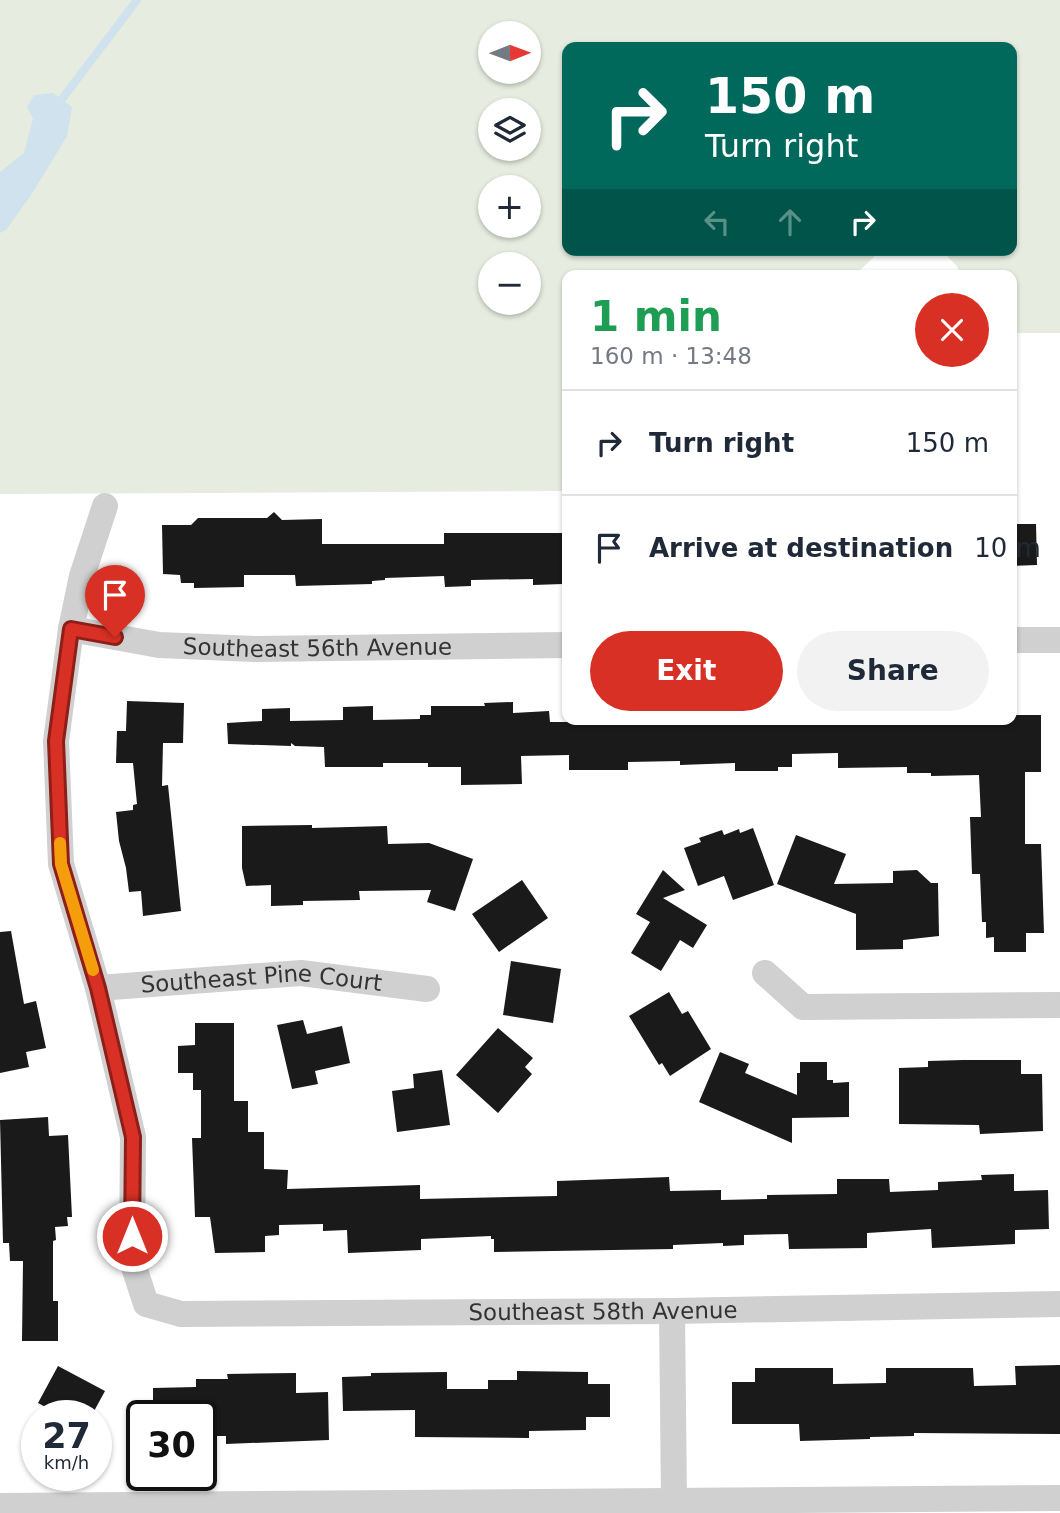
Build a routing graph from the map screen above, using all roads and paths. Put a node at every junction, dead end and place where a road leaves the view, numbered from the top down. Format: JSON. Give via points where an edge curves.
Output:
{"nodes":[{"id":1,"x":105,"y":506,"type":"dead end"},
{"id":2,"x":71,"y":629,"type":"junction"},
{"id":3,"x":1017,"y":640,"type":"edge"},
{"id":4,"x":1060,"y":640,"type":"edge"},
{"id":5,"x":562,"y":645,"type":"edge"},
{"id":6,"x":765,"y":973,"type":"dead end"},
{"id":7,"x":98,"y":988,"type":"junction"},
{"id":8,"x":427,"y":989,"type":"dead end"},
{"id":9,"x":1060,"y":1005,"type":"edge"},
{"id":10,"x":1060,"y":1304,"type":"edge"},
{"id":11,"x":671,"y":1311,"type":"junction"},
{"id":12,"x":1060,"y":1498,"type":"edge"},
{"id":13,"x":674,"y":1502,"type":"junction"},
{"id":14,"x":0,"y":1506,"type":"edge"}],
"edges":[{"from":1,"to":2,"type":"street","via":[[82,576]]},
{"from":2,"to":5,"type":"street","name":"Southeast 56th Avenue","via":[[159,645],[255,649]]},
{"from":2,"to":7,"type":"street","via":[[56,741],[61,864]]},
{"from":3,"to":4,"type":"street"},
{"from":6,"to":9,"type":"street","via":[[803,1007]]},
{"from":7,"to":8,"type":"street","name":"Southeast Pine Court","via":[[301,973]]},
{"from":7,"to":11,"type":"street","name":"Southeast 58th Avenue","via":[[133,1137],[132,1261],[146,1304],[181,1314]]},
{"from":10,"to":11,"type":"street","name":"Southeast 58th Avenue"},
{"from":11,"to":13,"type":"street"},
{"from":12,"to":13,"type":"street"},
{"from":13,"to":14,"type":"street"}]}
